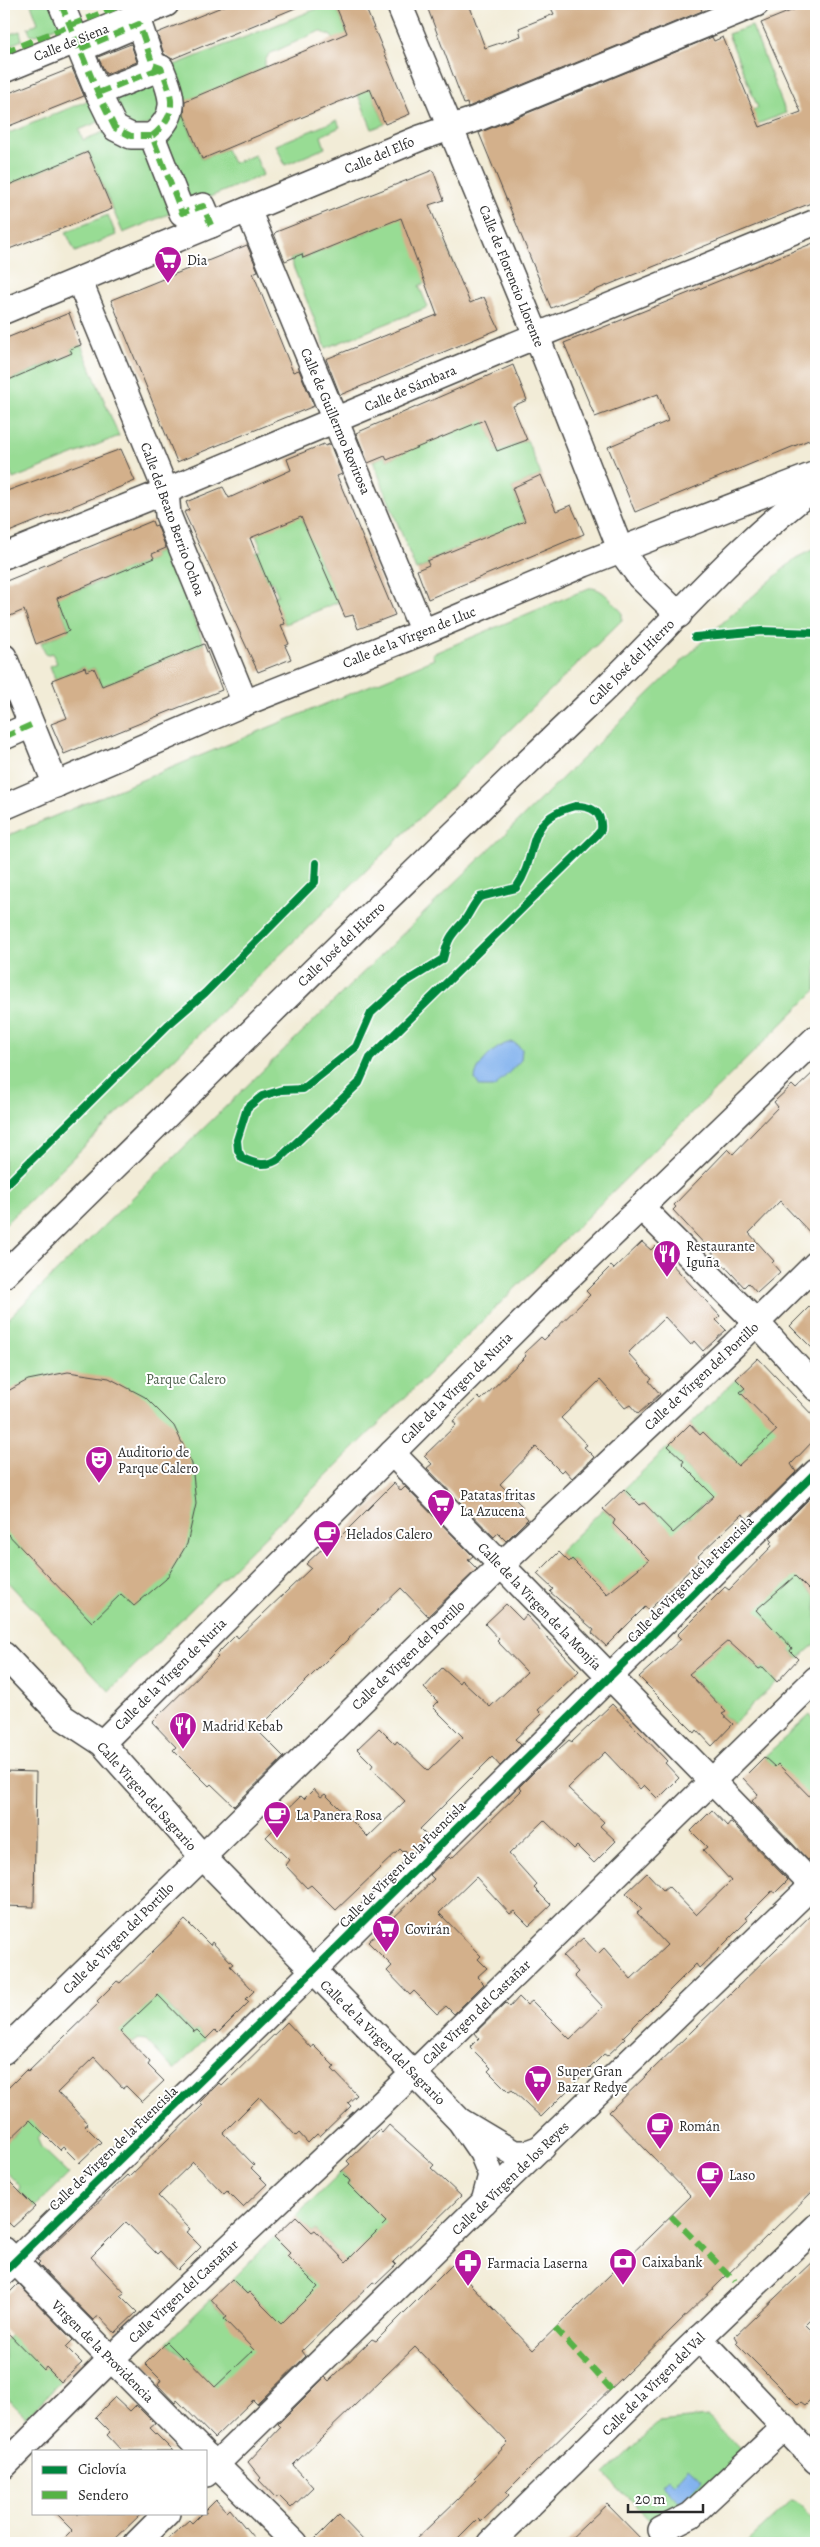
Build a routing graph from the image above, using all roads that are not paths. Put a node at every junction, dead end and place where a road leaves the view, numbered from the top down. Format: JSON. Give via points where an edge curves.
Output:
{"nodes":[{"id":1,"x":61,"y":4,"type":"edge"},
{"id":2,"x":124,"y":4,"type":"edge"},
{"id":3,"x":166,"y":4,"type":"edge"},
{"id":4,"x":399,"y":4,"type":"edge"},
{"id":5,"x":756,"y":4,"type":"edge"},
{"id":6,"x":75,"y":39,"type":"junction"},
{"id":7,"x":4,"y":52,"type":"edge"},
{"id":8,"x":162,"y":68,"type":"junction"},
{"id":9,"x":4,"y":70,"type":"edge"},
{"id":10,"x":98,"y":93,"type":"junction"},
{"id":11,"x":450,"y":127,"type":"junction"},
{"id":12,"x":152,"y":136,"type":"junction"},
{"id":13,"x":248,"y":210,"type":"junction"},
{"id":14,"x":816,"y":222,"type":"edge"},
{"id":15,"x":211,"y":225,"type":"junction"},
{"id":16,"x":79,"y":280,"type":"junction"},
{"id":17,"x":4,"y":311,"type":"edge"},
{"id":18,"x":537,"y":337,"type":"junction"},
{"id":19,"x":336,"y":419,"type":"junction"},
{"id":20,"x":816,"y":474,"type":"edge"},
{"id":21,"x":816,"y":487,"type":"edge"},
{"id":22,"x":166,"y":491,"type":"junction"},
{"id":23,"x":621,"y":550,"type":"junction"},
{"id":24,"x":4,"y":556,"type":"edge"},
{"id":25,"x":679,"y":615,"type":"junction"},
{"id":26,"x":423,"y":632,"type":"junction"},
{"id":27,"x":4,"y":657,"type":"edge"},
{"id":28,"x":245,"y":703,"type":"junction"},
{"id":29,"x":31,"y":725,"type":"junction"},
{"id":30,"x":4,"y":736,"type":"edge"},
{"id":31,"x":56,"y":785,"type":"junction"},
{"id":32,"x":4,"y":807,"type":"edge"},
{"id":33,"x":816,"y":1038,"type":"edge"},
{"id":34,"x":641,"y":1207,"type":"junction"},
{"id":35,"x":816,"y":1264,"type":"edge"},
{"id":36,"x":4,"y":1275,"type":"edge"},
{"id":37,"x":757,"y":1323,"type":"junction"},
{"id":38,"x":816,"y":1388,"type":"edge"},
{"id":39,"x":392,"y":1453,"type":"junction"},
{"id":40,"x":816,"y":1472,"type":"edge"},
{"id":41,"x":501,"y":1565,"type":"junction"},
{"id":42,"x":4,"y":1655,"type":"edge"},
{"id":43,"x":608,"y":1677,"type":"junction"},
{"id":44,"x":816,"y":1680,"type":"edge"},
{"id":45,"x":102,"y":1743,"type":"junction"},
{"id":46,"x":713,"y":1781,"type":"junction"},
{"id":47,"x":202,"y":1856,"type":"junction"},
{"id":48,"x":815,"y":1885,"type":"edge"},
{"id":49,"x":313,"y":1971,"type":"junction"},
{"id":50,"x":4,"y":2051,"type":"edge"},
{"id":51,"x":414,"y":2073,"type":"junction"},
{"id":52,"x":460,"y":2121,"type":"junction"},
{"id":53,"x":543,"y":2147,"type":"junction"},
{"id":54,"x":484,"y":2202,"type":"junction"},
{"id":55,"x":816,"y":2226,"type":"edge"},
{"id":56,"x":7,"y":2261,"type":"edge"},
{"id":57,"x":700,"y":2338,"type":"junction"},
{"id":58,"x":111,"y":2358,"type":"junction"},
{"id":59,"x":785,"y":2427,"type":"junction"},
{"id":60,"x":198,"y":2450,"type":"edge"},
{"id":61,"x":813,"y":2456,"type":"edge"},
{"id":62,"x":208,"y":2461,"type":"edge"},
{"id":63,"x":4,"y":2466,"type":"edge"},
{"id":64,"x":166,"y":2514,"type":"edge"},
{"id":65,"x":661,"y":2530,"type":"dead end"},
{"id":66,"x":287,"y":2540,"type":"edge"},
{"id":67,"x":137,"y":2543,"type":"edge"},
{"id":68,"x":491,"y":2543,"type":"edge"}],
"edges":[{"from":1,"to":6,"type":"street"},
{"from":2,"to":6,"type":"street"},
{"from":3,"to":6,"type":"street","name":"Calle de Siena"},
{"from":4,"to":11,"type":"street","name":"Calle de Florencio Llorente"},
{"from":5,"to":11,"type":"street","name":"Calle del Elfo"},
{"from":6,"to":7,"type":"street"},
{"from":6,"to":8,"type":"street","via":[[138,24],[153,65]]},
{"from":6,"to":9,"type":"street","name":"Calle de Siena"},
{"from":6,"to":10,"type":"street"},
{"from":8,"to":10,"type":"street"},
{"from":8,"to":12,"type":"street","via":[[172,105],[168,119]]},
{"from":10,"to":12,"type":"street","via":[[115,128],[131,136]]},
{"from":11,"to":13,"type":"street","name":"Calle del Elfo"},
{"from":11,"to":18,"type":"street","name":"Calle de Florencio Llorente"},
{"from":12,"to":15,"type":"street","via":[[182,213],[203,206]]},
{"from":13,"to":15,"type":"street","name":"Calle del Elfo"},
{"from":13,"to":19,"type":"street","name":"Calle de Guillermo Rovirosa"},
{"from":14,"to":18,"type":"street","name":"Calle de Sámbara"},
{"from":15,"to":16,"type":"street","name":"Calle del Elfo"},
{"from":16,"to":17,"type":"street","name":"Calle del Elfo"},
{"from":16,"to":22,"type":"street","name":"Calle del Beato Berrio Ochoa"},
{"from":18,"to":19,"type":"street","name":"Calle de Sámbara"},
{"from":18,"to":23,"type":"street","name":"Calle de Florencio Llorente"},
{"from":19,"to":22,"type":"street","name":"Calle de Sámbara"},
{"from":19,"to":26,"type":"street","name":"Calle de Guillermo Rovirosa"},
{"from":20,"to":23,"type":"street","name":"Calle de la Virgen de Lluc"},
{"from":21,"to":25,"type":"street","name":"Calle José del Hierro","via":[[790,506]]},
{"from":22,"to":24,"type":"street","name":"Calle de Sámbara"},
{"from":22,"to":28,"type":"street","name":"Calle del Beato Berrio Ochoa","via":[[168,514]]},
{"from":23,"to":25,"type":"street","name":"Calle José del Hierro","via":[[640,577]]},
{"from":23,"to":26,"type":"street","name":"Calle de la Virgen de Lluc"},
{"from":25,"to":36,"type":"street","name":"Calle José del Hierro"},
{"from":26,"to":28,"type":"street","name":"Calle de la Virgen de Lluc"},
{"from":27,"to":29,"type":"street"},
{"from":28,"to":31,"type":"street","name":"Calle de la Virgen de Lluc"},
{"from":29,"to":30,"type":"street"},
{"from":29,"to":31,"type":"street"},
{"from":31,"to":32,"type":"street","name":"Calle de la Virgen de Lluc"},
{"from":33,"to":34,"type":"street","name":"Calle de la Virgen de Nuria"},
{"from":34,"to":37,"type":"street"},
{"from":34,"to":39,"type":"street","name":"Calle de la Virgen de Nuria"},
{"from":35,"to":37,"type":"street","name":"Calle de Virgen del Portillo"},
{"from":37,"to":38,"type":"street"},
{"from":37,"to":41,"type":"street","name":"Calle de Virgen del Portillo"},
{"from":39,"to":41,"type":"street","name":"Calle de la Virgen de la Monjía"},
{"from":39,"to":45,"type":"street","name":"Calle de la Virgen de Nuria"},
{"from":40,"to":43,"type":"street","name":"Calle de Virgen de la Fuencisla"},
{"from":41,"to":43,"type":"street","name":"Calle de la Virgen de la Monjía"},
{"from":41,"to":47,"type":"street","name":"Calle de Virgen del Portillo"},
{"from":42,"to":45,"type":"street","name":"Calle Virgen del Sagrario","via":[[64,1718]]},
{"from":43,"to":46,"type":"street","name":"Calle de la Virgen de la Monjía"},
{"from":43,"to":49,"type":"street","name":"Calle de Virgen de la Fuencisla"},
{"from":44,"to":46,"type":"street","name":"Calle Virgen del Castañar"},
{"from":45,"to":47,"type":"street","name":"Calle Virgen del Sagrario"},
{"from":46,"to":48,"type":"street","name":"Calle de la Virgen de la Monjía"},
{"from":46,"to":51,"type":"street","name":"Calle Virgen del Castañar"},
{"from":47,"to":49,"type":"street","name":"Calle de la Virgen del Sagrario"},
{"from":47,"to":50,"type":"street","name":"Calle de Virgen del Portillo"},
{"from":48,"to":53,"type":"street","name":"Calle de Virgen de los Reyes"},
{"from":49,"to":51,"type":"street","name":"Calle de la Virgen del Sagrario"},
{"from":49,"to":56,"type":"street","name":"Calle de Virgen de la Fuencisla"},
{"from":51,"to":52,"type":"street","name":"Calle de la Virgen del Sagrario"},
{"from":51,"to":58,"type":"street","name":"Calle Virgen del Castañar"},
{"from":52,"to":53,"type":"street","name":"Calle de la Virgen del Sagrario","via":[[514,2152],[527,2153]]},
{"from":52,"to":54,"type":"street","name":"Calle de la Virgen del Sagrario","via":[[482,2153],[491,2175]]},
{"from":53,"to":54,"type":"street","name":"Calle de Virgen de los Reyes"},
{"from":54,"to":62,"type":"street","name":"Calle de Virgen de los Reyes"},
{"from":55,"to":57,"type":"street","name":"Calle de la Virgen del Val"},
{"from":56,"to":58,"type":"street","name":"Virgen de la Providencia"},
{"from":57,"to":59,"type":"street"},
{"from":57,"to":68,"type":"street","name":"Calle de la Virgen del Val"},
{"from":58,"to":60,"type":"street","name":"Virgen de la Providencia"},
{"from":58,"to":63,"type":"street","name":"Calle Virgen del Castañar"},
{"from":59,"to":61,"type":"street"},
{"from":59,"to":65,"type":"street","via":[[691,2515]]},
{"from":62,"to":66,"type":"street","name":"Virgen de la Providencia"},
{"from":64,"to":67,"type":"street"}]}
